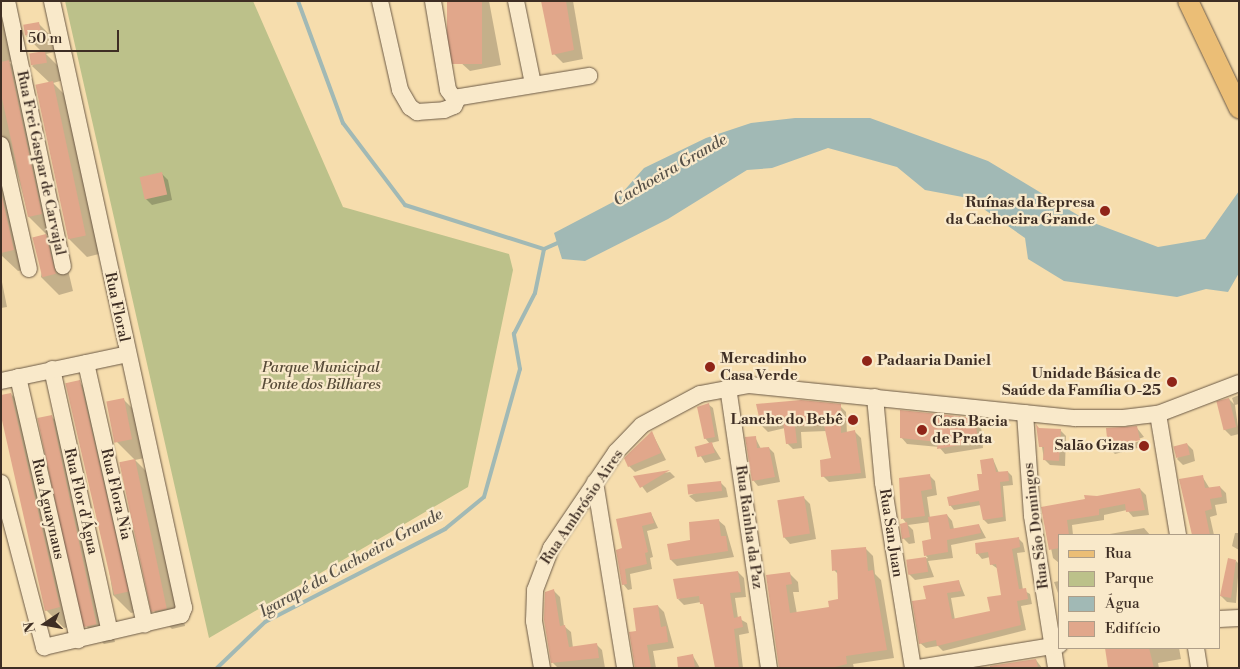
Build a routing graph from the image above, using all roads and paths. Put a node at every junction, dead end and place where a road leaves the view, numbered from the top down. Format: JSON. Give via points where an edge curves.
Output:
{"nodes":[{"id":1,"x":7,"y":1,"type":"edge"},
{"id":2,"x":52,"y":1,"type":"edge"},
{"id":3,"x":380,"y":1,"type":"edge"},
{"id":4,"x":433,"y":1,"type":"edge"},
{"id":5,"x":516,"y":1,"type":"edge"},
{"id":6,"x":1188,"y":1,"type":"edge"},
{"id":7,"x":588,"y":76,"type":"dead end"},
{"id":8,"x":533,"y":84,"type":"junction"},
{"id":9,"x":458,"y":98,"type":"junction"},
{"id":10,"x":1239,"y":108,"type":"edge"},
{"id":11,"x":1,"y":145,"type":"edge"},
{"id":12,"x":63,"y":266,"type":"dead end"},
{"id":13,"x":29,"y":269,"type":"dead end"},
{"id":14,"x":128,"y":354,"type":"junction"},
{"id":15,"x":86,"y":363,"type":"junction"},
{"id":16,"x":52,"y":370,"type":"junction"},
{"id":17,"x":18,"y":377,"type":"junction"},
{"id":18,"x":1,"y":381,"type":"edge"},
{"id":19,"x":1239,"y":383,"type":"edge"},
{"id":20,"x":728,"y":386,"type":"junction"},
{"id":21,"x":875,"y":397,"type":"junction"},
{"id":22,"x":1025,"y":413,"type":"junction"},
{"id":23,"x":1158,"y":414,"type":"junction"},
{"id":24,"x":595,"y":482,"type":"junction"},
{"id":25,"x":1,"y":483,"type":"edge"},
{"id":26,"x":1178,"y":534,"type":"edge"},
{"id":27,"x":1239,"y":618,"type":"edge"},
{"id":28,"x":1220,"y":619,"type":"edge"},
{"id":29,"x":145,"y":624,"type":"junction"},
{"id":30,"x":110,"y":632,"type":"junction"},
{"id":31,"x":78,"y":640,"type":"junction"},
{"id":32,"x":1056,"y":645,"type":"edge"},
{"id":33,"x":1196,"y":649,"type":"edge"},
{"id":34,"x":542,"y":668,"type":"edge"},
{"id":35,"x":625,"y":668,"type":"edge"},
{"id":36,"x":769,"y":668,"type":"edge"},
{"id":37,"x":913,"y":668,"type":"edge"},
{"id":38,"x":917,"y":668,"type":"edge"},
{"id":39,"x":1056,"y":668,"type":"edge"},
{"id":40,"x":1199,"y":668,"type":"edge"}],
"edges":[{"from":1,"to":12,"type":"street","name":"Rua Frei Gaspar de Carvajal"},
{"from":2,"to":14,"type":"street","name":"Rua Floral"},
{"from":3,"to":9,"type":"street","via":[[400,90],[410,107],[428,113],[444,110],[454,106]]},
{"from":4,"to":9,"type":"street","via":[[448,90],[450,95]]},
{"from":5,"to":8,"type":"street"},
{"from":6,"to":10,"type":"main road"},
{"from":7,"to":8,"type":"street"},
{"from":8,"to":9,"type":"street"},
{"from":11,"to":13,"type":"street"},
{"from":14,"to":15,"type":"street"},
{"from":14,"to":29,"type":"street","name":"Rua Floral","via":[[183,612],[179,616]]},
{"from":15,"to":16,"type":"street"},
{"from":15,"to":29,"type":"street","name":"Rua Flora Nia"},
{"from":16,"to":17,"type":"street"},
{"from":16,"to":30,"type":"street","name":"Rua Flor d'Água"},
{"from":17,"to":18,"type":"street"},
{"from":17,"to":31,"type":"street","name":"Rua Aguaynaus"},
{"from":19,"to":23,"type":"street","name":"Rua Ambrósio Aires"},
{"from":20,"to":21,"type":"street","name":"Rua Ambrósio Aires","via":[[763,386]]},
{"from":20,"to":24,"type":"street","name":"Rua Ambrósio Aires","via":[[682,401],[642,425],[616,452]]},
{"from":20,"to":36,"type":"street","name":"Rua Rainha da Paz"},
{"from":21,"to":22,"type":"street","name":"Rua Ambrósio Aires"},
{"from":21,"to":37,"type":"street","name":"Rua San Juan","via":[[883,483]]},
{"from":22,"to":23,"type":"street","name":"Rua Ambrósio Aires","via":[[1075,418]]},
{"from":22,"to":32,"type":"street","name":"Rua São Domingos","via":[[1032,516]]},
{"from":23,"to":26,"type":"street"},
{"from":24,"to":34,"type":"street","name":"Rua Ambrósio Aires","via":[[541,567],[535,590],[534,621]]},
{"from":24,"to":35,"type":"street"},
{"from":25,"to":31,"type":"street","via":[[42,646]]},
{"from":27,"to":28,"type":"street"},
{"from":29,"to":30,"type":"street"},
{"from":30,"to":31,"type":"street"},
{"from":32,"to":38,"type":"street"},
{"from":32,"to":39,"type":"street","name":"Rua São Domingos"},
{"from":33,"to":40,"type":"street"}]}
